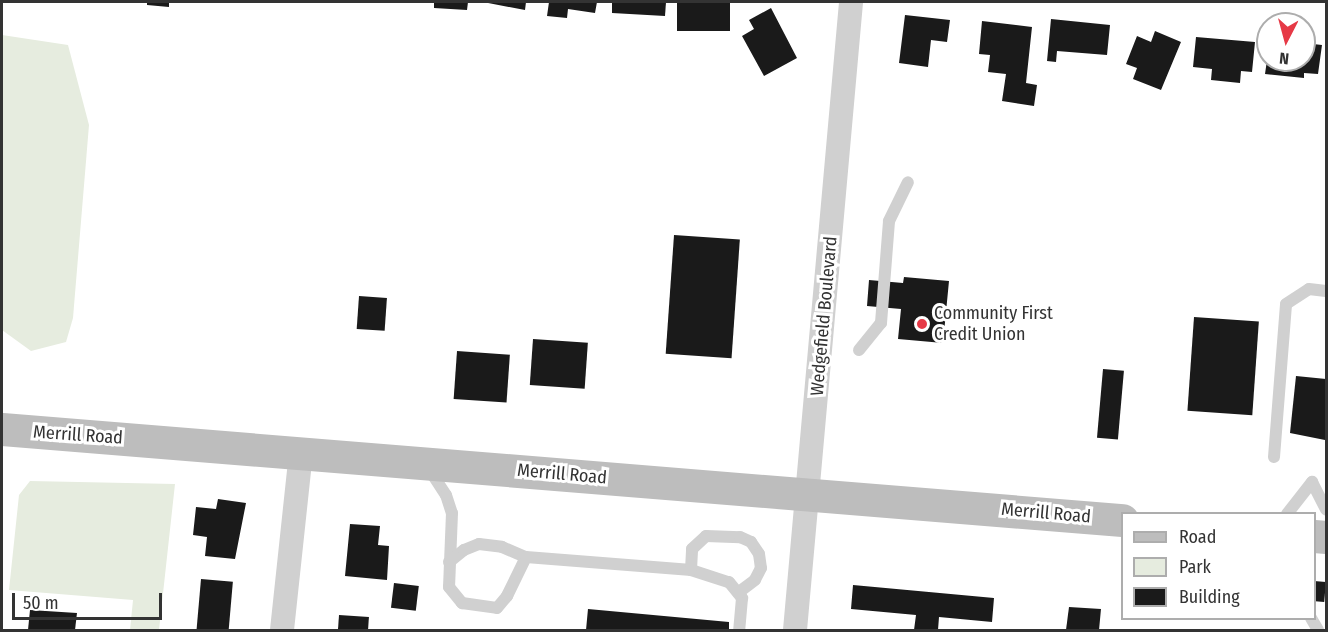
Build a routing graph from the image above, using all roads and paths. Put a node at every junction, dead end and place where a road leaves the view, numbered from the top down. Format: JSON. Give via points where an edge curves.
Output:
{"nodes":[{"id":1,"x":851,"y":2,"type":"edge"},
{"id":2,"x":908,"y":182,"type":"dead end"},
{"id":3,"x":1326,"y":291,"type":"edge"},
{"id":4,"x":859,"y":350,"type":"dead end"},
{"id":5,"x":2,"y":429,"type":"edge"},
{"id":6,"x":301,"y":453,"type":"junction"},
{"id":7,"x":1274,"y":457,"type":"dead end"},
{"id":8,"x":425,"y":462,"type":"junction"},
{"id":9,"x":808,"y":493,"type":"junction"},
{"id":10,"x":1326,"y":510,"type":"edge"},
{"id":11,"x":1288,"y":512,"type":"edge"},
{"id":12,"x":1121,"y":520,"type":"edge"},
{"id":13,"x":525,"y":557,"type":"junction"},
{"id":14,"x":449,"y":562,"type":"junction"},
{"id":15,"x":691,"y":570,"type":"junction"},
{"id":16,"x":738,"y":593,"type":"junction"},
{"id":17,"x":282,"y":630,"type":"edge"},
{"id":18,"x":739,"y":630,"type":"edge"},
{"id":19,"x":795,"y":630,"type":"edge"}],
"edges":[{"from":1,"to":9,"type":"street","name":"Wedgefield Boulevard"},
{"from":2,"to":4,"type":"lane","via":[[889,221],[881,323]]},
{"from":3,"to":7,"type":"lane","via":[[1309,289],[1286,304]]},
{"from":5,"to":6,"type":"main road","name":"Merrill Road"},
{"from":6,"to":8,"type":"main road","name":"Merrill Road"},
{"from":6,"to":17,"type":"street"},
{"from":8,"to":9,"type":"main road","name":"Merrill Road"},
{"from":8,"to":14,"type":"lane","via":[[446,495],[452,513]]},
{"from":9,"to":12,"type":"main road","name":"Merrill Road"},
{"from":9,"to":19,"type":"street","name":"Wedgefield Boulevard"},
{"from":10,"to":11,"type":"lane","via":[[1312,482]]},
{"from":13,"to":14,"type":"lane","via":[[502,547],[478,544]]},
{"from":13,"to":14,"type":"lane","via":[[497,608],[462,603],[449,587]]},
{"from":13,"to":15,"type":"lane"},
{"from":15,"to":16,"type":"lane","via":[[729,582]]},
{"from":15,"to":16,"type":"lane","via":[[692,549],[706,536],[740,537],[751,542],[759,554],[761,568],[755,580]]},
{"from":16,"to":18,"type":"lane","via":[[742,598]]}]}
